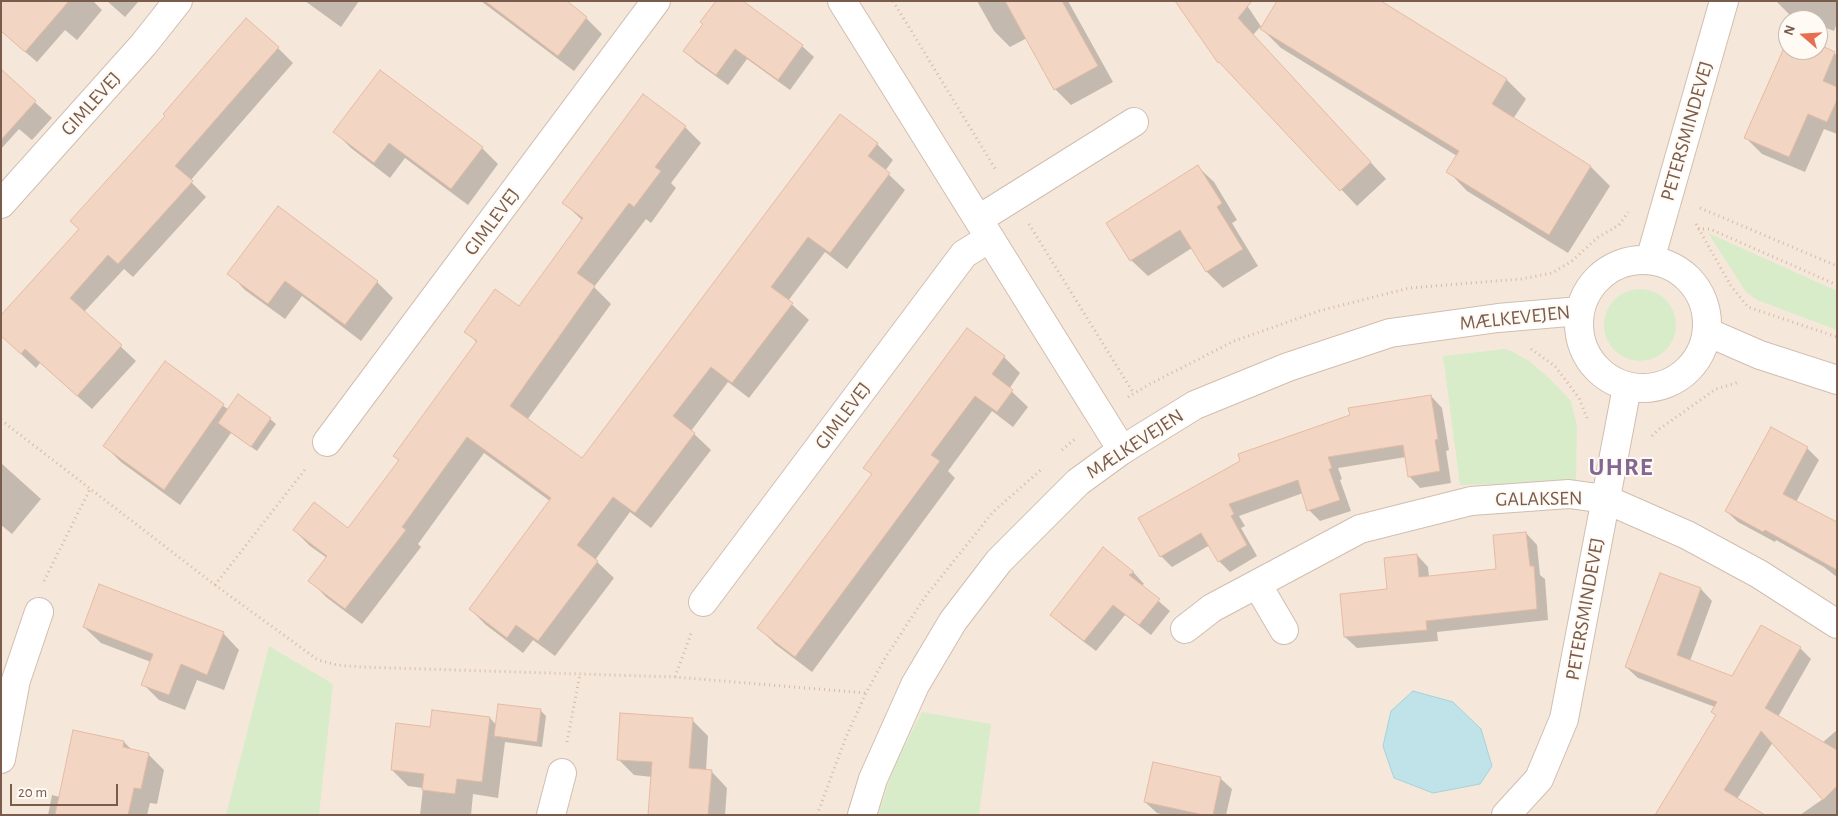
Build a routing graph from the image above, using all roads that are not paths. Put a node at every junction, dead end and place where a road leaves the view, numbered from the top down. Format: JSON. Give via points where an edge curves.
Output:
{"nodes":[{"id":1,"x":178,"y":1,"type":"edge"},
{"id":2,"x":656,"y":1,"type":"edge"},
{"id":3,"x":842,"y":1,"type":"edge"},
{"id":4,"x":1724,"y":1,"type":"edge"},
{"id":5,"x":1134,"y":122,"type":"dead end"},
{"id":6,"x":1,"y":204,"type":"edge"},
{"id":7,"x":985,"y":229,"type":"junction"},
{"id":8,"x":1650,"y":260,"type":"junction"},
{"id":9,"x":1580,"y":311,"type":"junction"},
{"id":10,"x":1707,"y":332,"type":"junction"},
{"id":11,"x":1837,"y":380,"type":"edge"},
{"id":12,"x":1627,"y":387,"type":"junction"},
{"id":13,"x":327,"y":442,"type":"road end"},
{"id":14,"x":1122,"y":450,"type":"junction"},
{"id":15,"x":1605,"y":500,"type":"junction"},
{"id":16,"x":1257,"y":584,"type":"junction"},
{"id":17,"x":703,"y":602,"type":"road end"},
{"id":18,"x":39,"y":612,"type":"road end"},
{"id":19,"x":1837,"y":624,"type":"edge"},
{"id":20,"x":1185,"y":629,"type":"dead end"},
{"id":21,"x":1284,"y":630,"type":"dead end"},
{"id":22,"x":1,"y":759,"type":"edge"},
{"id":23,"x":562,"y":773,"type":"road end"},
{"id":24,"x":551,"y":815,"type":"edge"},
{"id":25,"x":862,"y":815,"type":"edge"},
{"id":26,"x":1506,"y":815,"type":"edge"}],
"edges":[{"from":1,"to":6,"type":"street","name":"GIMLEVEJ","via":[[144,44]]},
{"from":2,"to":13,"type":"street","name":"GIMLEVEJ"},
{"from":3,"to":7,"type":"street"},
{"from":4,"to":8,"type":"street","name":"PETERSMINDEVEJ"},
{"from":5,"to":7,"type":"street","name":"GIMLEVEJ"},
{"from":7,"to":14,"type":"street"},
{"from":7,"to":17,"type":"street","name":"GIMLEVEJ"},
{"from":8,"to":9,"type":"street","via":[[1634,260],[1605,272],[1593,283]]},
{"from":8,"to":10,"type":"street","via":[[1677,269],[1698,290],[1704,303]]},
{"from":9,"to":12,"type":"street","via":[[1578,328],[1588,358],[1598,371]]},
{"from":9,"to":14,"type":"street","name":"MÆLKEVEJEN","via":[[1498,318],[1390,334],[1288,366],[1195,405]]},
{"from":10,"to":11,"type":"street","via":[[1760,355]]},
{"from":10,"to":12,"type":"street","via":[[1696,361],[1673,382],[1642,389]]},
{"from":12,"to":15,"type":"street","name":"PETERSMINDEVEJ"},
{"from":14,"to":25,"type":"street","name":"MÆLKEVEJEN","via":[[1078,482],[999,561],[953,620],[915,685],[873,780]]},
{"from":15,"to":16,"type":"street","name":"GALAKSEN","via":[[1569,494],[1471,501],[1360,529]]},
{"from":15,"to":19,"type":"street","name":"GALAKSEN","via":[[1703,544],[1759,574]]},
{"from":15,"to":26,"type":"street","name":"PETERSMINDEVEJ","via":[[1564,719],[1539,779]]},
{"from":16,"to":20,"type":"street","name":"GALAKSEN","via":[[1212,608]]},
{"from":16,"to":21,"type":"street"},
{"from":18,"to":22,"type":"street","via":[[16,680]]},
{"from":23,"to":24,"type":"street"}]}
